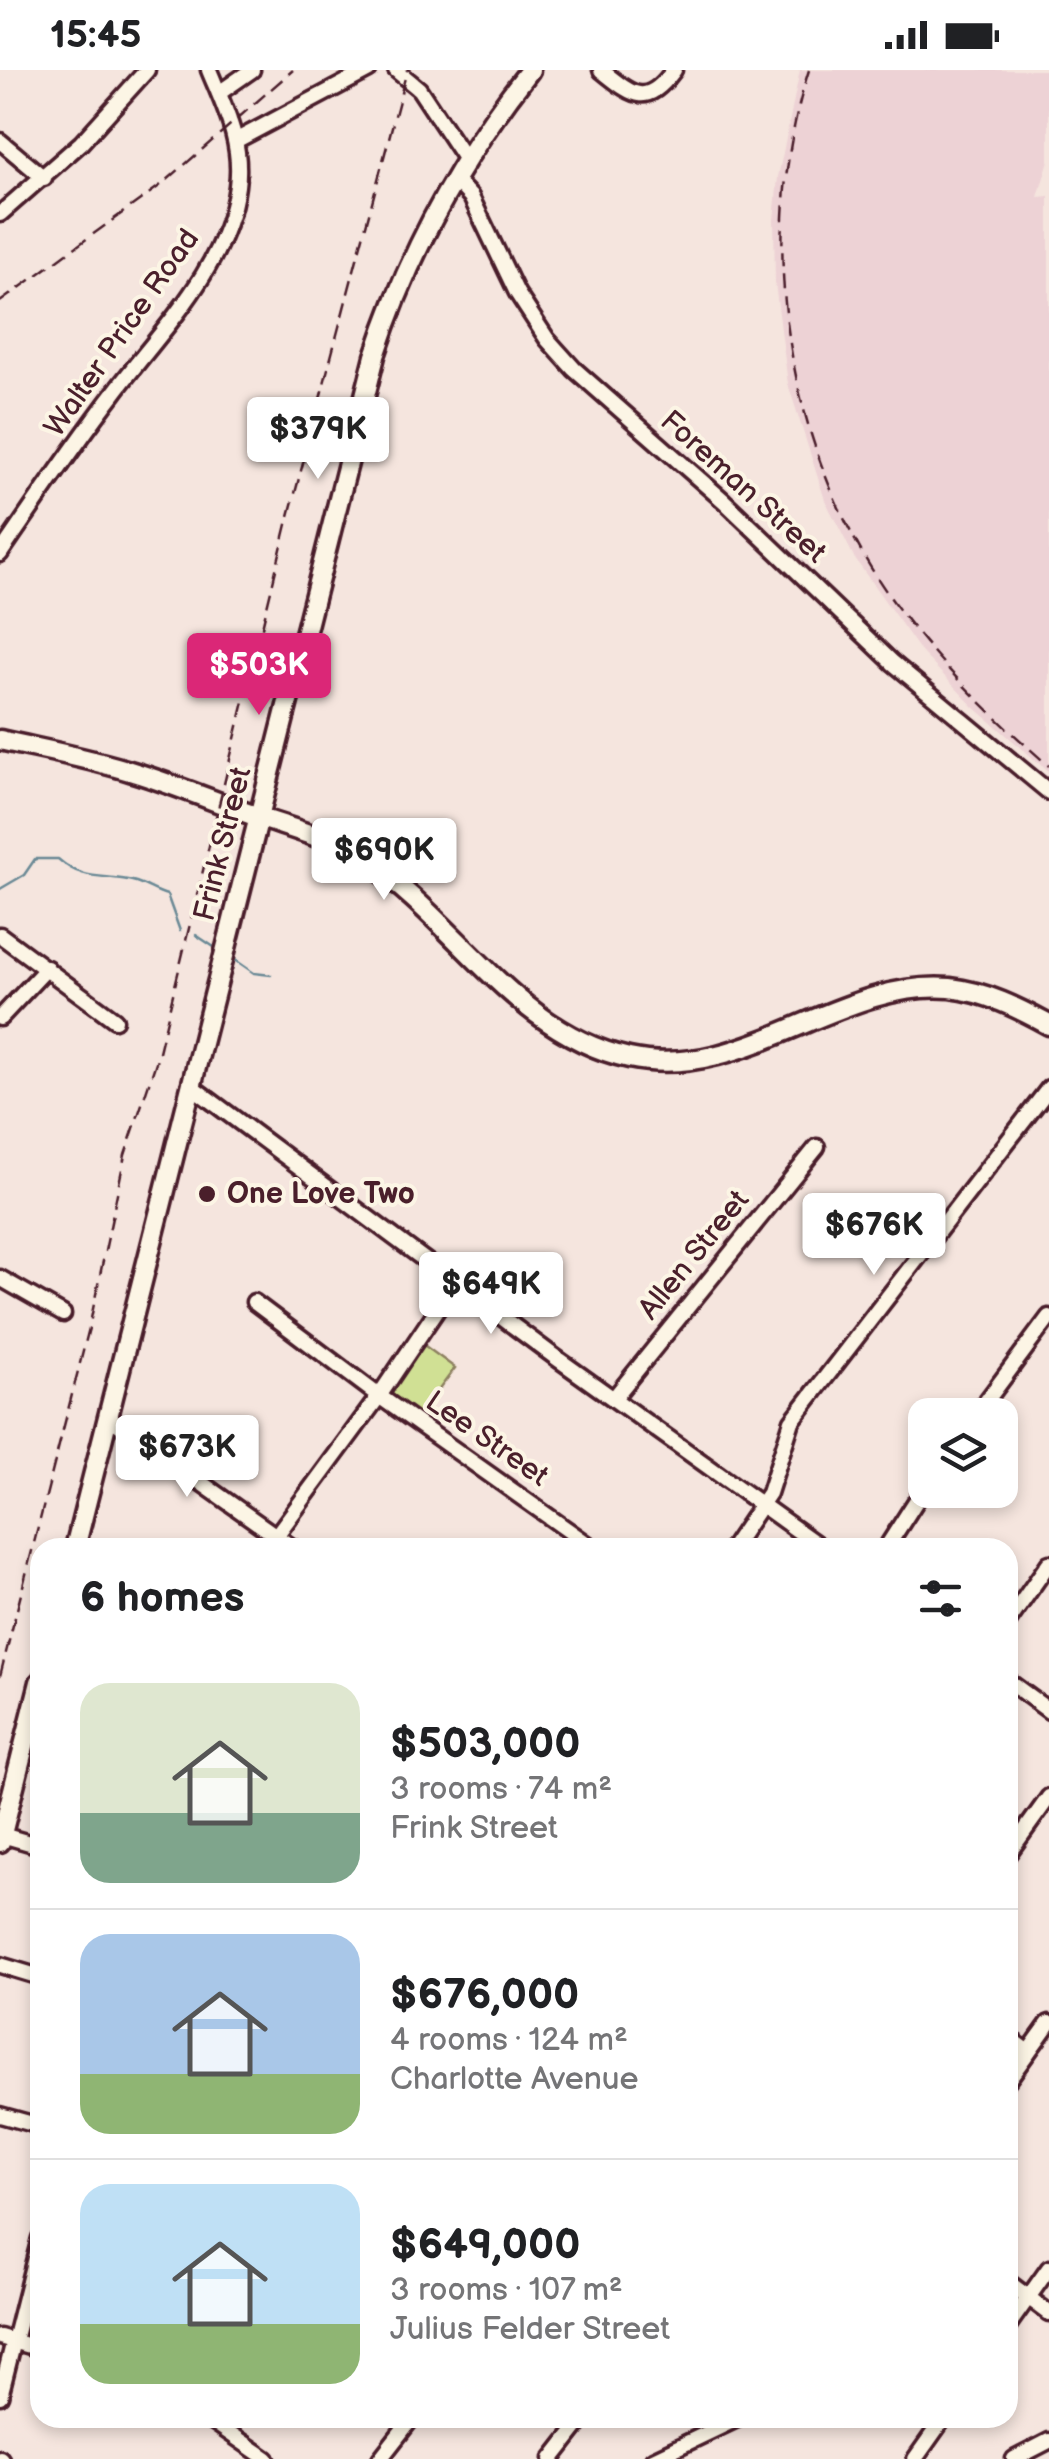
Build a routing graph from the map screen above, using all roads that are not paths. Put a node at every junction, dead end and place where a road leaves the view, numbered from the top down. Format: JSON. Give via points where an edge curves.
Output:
{"nodes":[{"id":1,"x":147,"y":70,"type":"edge"},
{"id":2,"x":209,"y":70,"type":"edge"},
{"id":3,"x":252,"y":70,"type":"edge"},
{"id":4,"x":369,"y":70,"type":"edge"},
{"id":5,"x":396,"y":70,"type":"edge"},
{"id":6,"x":530,"y":70,"type":"edge"},
{"id":7,"x":601,"y":70,"type":"edge"},
{"id":8,"x":674,"y":70,"type":"edge"},
{"id":9,"x":219,"y":94,"type":"junction"},
{"id":10,"x":237,"y":140,"type":"junction"},
{"id":11,"x":0,"y":141,"type":"edge"},
{"id":12,"x":466,"y":160,"type":"junction"},
{"id":13,"x":44,"y":178,"type":"junction"},
{"id":14,"x":454,"y":178,"type":"junction"},
{"id":15,"x":0,"y":214,"type":"edge"},
{"id":16,"x":0,"y":554,"type":"edge"},
{"id":17,"x":0,"y":740,"type":"edge"},
{"id":18,"x":1049,"y":792,"type":"edge"},
{"id":19,"x":258,"y":817,"type":"junction"},
{"id":20,"x":0,"y":935,"type":"edge"},
{"id":21,"x":47,"y":968,"type":"junction"},
{"id":22,"x":0,"y":1018,"type":"edge"},
{"id":23,"x":116,"y":1020,"type":"dead end"},
{"id":24,"x":1049,"y":1025,"type":"edge"},
{"id":25,"x":190,"y":1086,"type":"junction"},
{"id":26,"x":1049,"y":1088,"type":"edge"},
{"id":27,"x":817,"y":1147,"type":"dead end"},
{"id":28,"x":0,"y":1278,"type":"edge"},
{"id":29,"x":455,"y":1284,"type":"junction"},
{"id":30,"x":254,"y":1302,"type":"dead end"},
{"id":31,"x":63,"y":1314,"type":"dead end"},
{"id":32,"x":1049,"y":1317,"type":"edge"},
{"id":33,"x":379,"y":1396,"type":"junction"},
{"id":34,"x":614,"y":1398,"type":"junction"},
{"id":35,"x":989,"y":1398,"type":"edge"},
{"id":36,"x":108,"y":1416,"type":"junction"},
{"id":37,"x":763,"y":1505,"type":"junction"},
{"id":38,"x":912,"y":1508,"type":"edge"},
{"id":39,"x":77,"y":1538,"type":"edge"},
{"id":40,"x":267,"y":1538,"type":"edge"},
{"id":41,"x":275,"y":1538,"type":"edge"},
{"id":42,"x":579,"y":1538,"type":"edge"},
{"id":43,"x":739,"y":1538,"type":"edge"},
{"id":44,"x":808,"y":1538,"type":"edge"},
{"id":45,"x":892,"y":1538,"type":"edge"},
{"id":46,"x":1049,"y":1562,"type":"edge"},
{"id":47,"x":1018,"y":1607,"type":"edge"},
{"id":48,"x":1018,"y":1688,"type":"edge"},
{"id":49,"x":1049,"y":1710,"type":"edge"},
{"id":50,"x":30,"y":1720,"type":"edge"},
{"id":51,"x":1049,"y":1798,"type":"edge"},
{"id":52,"x":1,"y":1829,"type":"edge"},
{"id":53,"x":1018,"y":1840,"type":"edge"},
{"id":54,"x":30,"y":1842,"type":"edge"},
{"id":55,"x":0,"y":1965,"type":"edge"},
{"id":56,"x":30,"y":1973,"type":"edge"},
{"id":57,"x":1049,"y":2024,"type":"edge"},
{"id":58,"x":1018,"y":2044,"type":"edge"},
{"id":59,"x":1028,"y":2052,"type":"junction"},
{"id":60,"x":1018,"y":2066,"type":"edge"},
{"id":61,"x":0,"y":2115,"type":"edge"},
{"id":62,"x":30,"y":2123,"type":"edge"},
{"id":63,"x":1049,"y":2268,"type":"edge"},
{"id":64,"x":30,"y":2270,"type":"edge"},
{"id":65,"x":1018,"y":2290,"type":"edge"},
{"id":66,"x":1028,"y":2297,"type":"junction"},
{"id":67,"x":1018,"y":2312,"type":"edge"},
{"id":68,"x":1049,"y":2313,"type":"edge"},
{"id":69,"x":8,"y":2339,"type":"edge"},
{"id":70,"x":0,"y":2396,"type":"edge"},
{"id":71,"x":222,"y":2428,"type":"edge"},
{"id":72,"x":404,"y":2428,"type":"edge"},
{"id":73,"x":576,"y":2428,"type":"edge"},
{"id":74,"x":713,"y":2428,"type":"edge"},
{"id":75,"x":937,"y":2428,"type":"edge"},
{"id":76,"x":1049,"y":2442,"type":"edge"},
{"id":77,"x":267,"y":2459,"type":"edge"},
{"id":78,"x":380,"y":2459,"type":"edge"},
{"id":79,"x":552,"y":2459,"type":"edge"},
{"id":80,"x":654,"y":2459,"type":"edge"},
{"id":81,"x":915,"y":2459,"type":"edge"},
{"id":82,"x":1014,"y":2459,"type":"edge"}],
"edges":[{"from":1,"to":13,"type":"street"},
{"from":2,"to":9,"type":"street","name":"Walter Price Road"},
{"from":3,"to":9,"type":"street"},
{"from":4,"to":10,"type":"street"},
{"from":5,"to":12,"type":"street","via":[[419,90]]},
{"from":6,"to":12,"type":"main road","name":"Frink Street"},
{"from":7,"to":8,"type":"street","via":[[642,96]]},
{"from":9,"to":10,"type":"street","name":"Walter Price Road"},
{"from":10,"to":16,"type":"street","name":"Walter Price Road","via":[[231,214],[206,270]]},
{"from":11,"to":13,"type":"street"},
{"from":12,"to":14,"type":"main road","name":"Frink Street"},
{"from":13,"to":15,"type":"street"},
{"from":14,"to":18,"type":"street","name":"Foreman Street","via":[[471,197],[516,293],[574,369],[892,663]]},
{"from":14,"to":19,"type":"main road","name":"Frink Street","via":[[410,262],[375,356]]},
{"from":17,"to":19,"type":"main road","via":[[134,772]]},
{"from":19,"to":24,"type":"main road","via":[[362,858],[407,890],[538,1016],[633,1059],[723,1054],[842,1009],[917,990],[986,995]]},
{"from":19,"to":25,"type":"main road","name":"Frink Street"},
{"from":20,"to":21,"type":"street"},
{"from":21,"to":22,"type":"street"},
{"from":21,"to":23,"type":"street"},
{"from":25,"to":29,"type":"street"},
{"from":25,"to":36,"type":"main road","name":"Frink Street"},
{"from":26,"to":37,"type":"street","via":[[792,1421]]},
{"from":27,"to":34,"type":"street","name":"Allen Street"},
{"from":28,"to":31,"type":"street"},
{"from":29,"to":33,"type":"street"},
{"from":29,"to":34,"type":"street"},
{"from":30,"to":33,"type":"street","name":"Lee Street"},
{"from":32,"to":35,"type":"street"},
{"from":33,"to":41,"type":"street"},
{"from":33,"to":42,"type":"street","name":"Lee Street"},
{"from":34,"to":37,"type":"street"},
{"from":36,"to":39,"type":"main road","name":"Frink Street"},
{"from":36,"to":40,"type":"street"},
{"from":37,"to":43,"type":"street"},
{"from":37,"to":44,"type":"street"},
{"from":38,"to":45,"type":"street"},
{"from":46,"to":47,"type":"street"},
{"from":48,"to":49,"type":"street"},
{"from":50,"to":52,"type":"main road"},
{"from":51,"to":53,"type":"street"},
{"from":52,"to":54,"type":"street"},
{"from":55,"to":56,"type":"street"},
{"from":57,"to":59,"type":"street"},
{"from":58,"to":59,"type":"street"},
{"from":59,"to":60,"type":"street"},
{"from":61,"to":62,"type":"street"},
{"from":63,"to":66,"type":"street"},
{"from":64,"to":69,"type":"street"},
{"from":65,"to":66,"type":"street"},
{"from":66,"to":67,"type":"street"},
{"from":66,"to":68,"type":"street"},
{"from":69,"to":70,"type":"street"},
{"from":71,"to":77,"type":"street"},
{"from":72,"to":78,"type":"street"},
{"from":73,"to":79,"type":"street"},
{"from":74,"to":80,"type":"street"},
{"from":75,"to":81,"type":"street"},
{"from":76,"to":82,"type":"street"}]}
